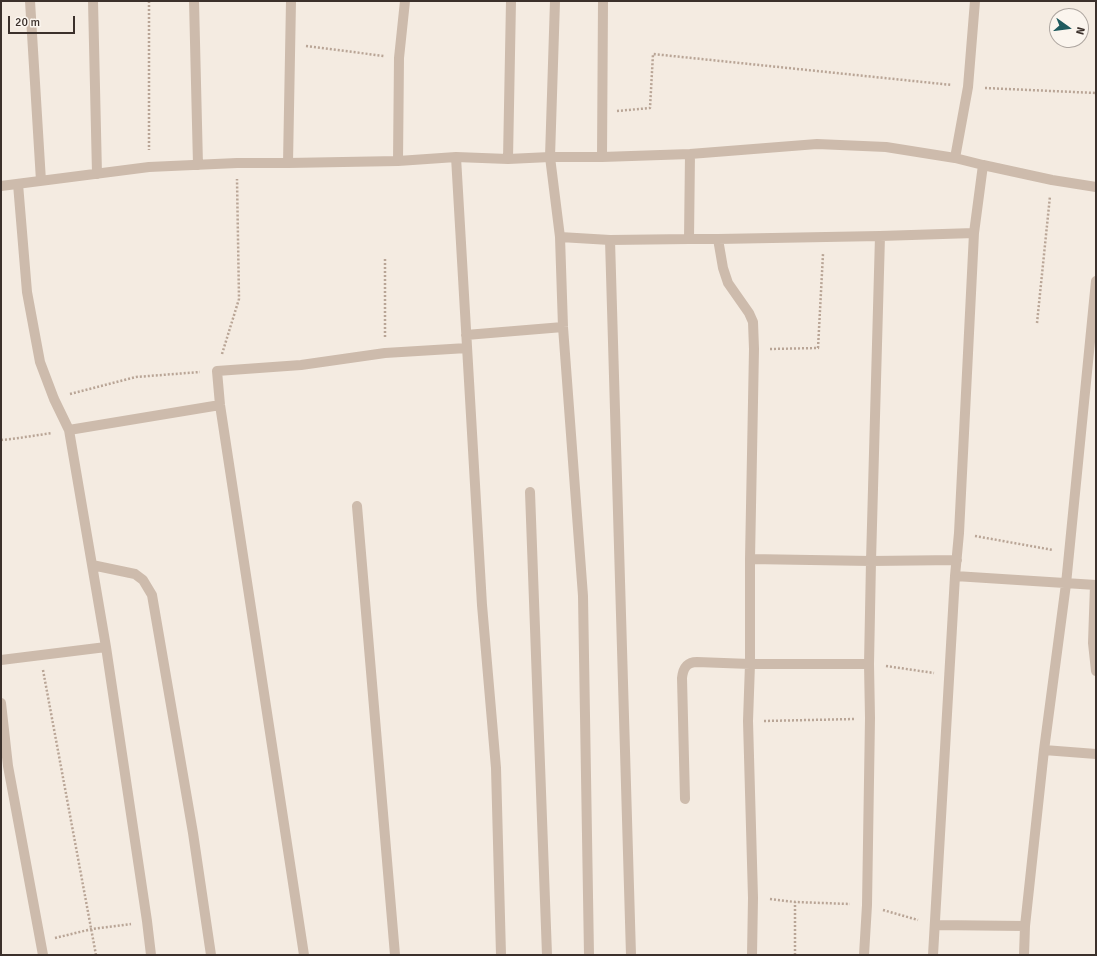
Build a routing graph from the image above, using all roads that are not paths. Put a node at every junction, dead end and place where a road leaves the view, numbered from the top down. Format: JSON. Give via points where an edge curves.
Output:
{"nodes":[{"id":1,"x":30,"y":1,"type":"edge"},
{"id":2,"x":93,"y":1,"type":"edge"},
{"id":3,"x":194,"y":1,"type":"edge"},
{"id":4,"x":291,"y":1,"type":"edge"},
{"id":5,"x":404,"y":1,"type":"edge"},
{"id":6,"x":511,"y":1,"type":"edge"},
{"id":7,"x":555,"y":1,"type":"edge"},
{"id":8,"x":603,"y":1,"type":"edge"},
{"id":9,"x":974,"y":1,"type":"edge"},
{"id":10,"x":690,"y":154,"type":"junction"},
{"id":11,"x":456,"y":157,"type":"junction"},
{"id":12,"x":550,"y":157,"type":"junction"},
{"id":13,"x":602,"y":157,"type":"junction"},
{"id":14,"x":955,"y":158,"type":"junction"},
{"id":15,"x":508,"y":159,"type":"junction"},
{"id":16,"x":398,"y":161,"type":"junction"},
{"id":17,"x":288,"y":163,"type":"junction"},
{"id":18,"x":198,"y":165,"type":"junction"},
{"id":19,"x":983,"y":165,"type":"junction"},
{"id":20,"x":97,"y":174,"type":"junction"},
{"id":21,"x":41,"y":181,"type":"junction"},
{"id":22,"x":18,"y":184,"type":"junction"},
{"id":23,"x":1,"y":186,"type":"edge"},
{"id":24,"x":1096,"y":187,"type":"edge"},
{"id":25,"x":974,"y":233,"type":"junction"},
{"id":26,"x":880,"y":236,"type":"junction"},
{"id":27,"x":560,"y":237,"type":"junction"},
{"id":28,"x":689,"y":239,"type":"junction"},
{"id":29,"x":718,"y":239,"type":"junction"},
{"id":30,"x":610,"y":240,"type":"junction"},
{"id":31,"x":1096,"y":280,"type":"edge"},
{"id":32,"x":563,"y":327,"type":"junction"},
{"id":33,"x":466,"y":335,"type":"junction"},
{"id":34,"x":467,"y":348,"type":"junction"},
{"id":35,"x":220,"y":405,"type":"junction"},
{"id":36,"x":69,"y":430,"type":"junction"},
{"id":37,"x":530,"y":492,"type":"dead end"},
{"id":38,"x":357,"y":506,"type":"dead end"},
{"id":39,"x":750,"y":559,"type":"junction"},
{"id":40,"x":957,"y":560,"type":"junction"},
{"id":41,"x":871,"y":561,"type":"junction"},
{"id":42,"x":92,"y":565,"type":"junction"},
{"id":43,"x":955,"y":576,"type":"junction"},
{"id":44,"x":1066,"y":584,"type":"junction"},
{"id":45,"x":1095,"y":585,"type":"edge"},
{"id":46,"x":106,"y":647,"type":"junction"},
{"id":47,"x":1,"y":660,"type":"edge"},
{"id":48,"x":750,"y":664,"type":"junction"},
{"id":49,"x":870,"y":664,"type":"junction"},
{"id":50,"x":1096,"y":672,"type":"edge"},
{"id":51,"x":1,"y":703,"type":"edge"},
{"id":52,"x":1096,"y":744,"type":"edge"},
{"id":53,"x":1044,"y":750,"type":"junction"},
{"id":54,"x":1096,"y":754,"type":"edge"},
{"id":55,"x":4,"y":767,"type":"edge"},
{"id":56,"x":685,"y":799,"type":"dead end"},
{"id":57,"x":935,"y":926,"type":"junction"},
{"id":58,"x":1025,"y":926,"type":"junction"},
{"id":59,"x":43,"y":955,"type":"edge"},
{"id":60,"x":151,"y":955,"type":"edge"},
{"id":61,"x":211,"y":955,"type":"edge"},
{"id":62,"x":304,"y":955,"type":"edge"},
{"id":63,"x":395,"y":955,"type":"edge"},
{"id":64,"x":501,"y":955,"type":"edge"},
{"id":65,"x":547,"y":955,"type":"edge"},
{"id":66,"x":589,"y":955,"type":"edge"},
{"id":67,"x":631,"y":955,"type":"edge"},
{"id":68,"x":752,"y":955,"type":"edge"},
{"id":69,"x":864,"y":955,"type":"edge"},
{"id":70,"x":933,"y":955,"type":"edge"},
{"id":71,"x":1024,"y":955,"type":"edge"}],
"edges":[{"from":1,"to":21,"type":"street"},
{"from":2,"to":20,"type":"street"},
{"from":3,"to":18,"type":"street"},
{"from":4,"to":17,"type":"street"},
{"from":5,"to":16,"type":"street","via":[[398,58]]},
{"from":6,"to":15,"type":"street"},
{"from":7,"to":12,"type":"street"},
{"from":8,"to":13,"type":"street"},
{"from":9,"to":14,"type":"street","via":[[968,87]]},
{"from":10,"to":13,"type":"street"},
{"from":10,"to":14,"type":"street","via":[[817,144],[886,147]]},
{"from":10,"to":28,"type":"street"},
{"from":11,"to":15,"type":"street"},
{"from":11,"to":16,"type":"street"},
{"from":11,"to":33,"type":"street"},
{"from":12,"to":13,"type":"street"},
{"from":12,"to":15,"type":"street"},
{"from":12,"to":27,"type":"street"},
{"from":14,"to":19,"type":"street"},
{"from":16,"to":17,"type":"street"},
{"from":17,"to":18,"type":"street"},
{"from":18,"to":20,"type":"street","via":[[149,167]]},
{"from":19,"to":24,"type":"street"},
{"from":19,"to":25,"type":"street"},
{"from":20,"to":21,"type":"street"},
{"from":21,"to":22,"type":"street"},
{"from":22,"to":23,"type":"street"},
{"from":22,"to":36,"type":"street","via":[[27,292],[40,362]]},
{"from":25,"to":26,"type":"street"},
{"from":25,"to":40,"type":"street"},
{"from":26,"to":29,"type":"street"},
{"from":26,"to":41,"type":"street"},
{"from":27,"to":30,"type":"street"},
{"from":27,"to":32,"type":"street"},
{"from":28,"to":29,"type":"street"},
{"from":28,"to":30,"type":"street"},
{"from":29,"to":39,"type":"street","via":[[728,283],[749,313],[752,322],[754,349]]},
{"from":30,"to":67,"type":"street"},
{"from":31,"to":44,"type":"street"},
{"from":32,"to":33,"type":"street"},
{"from":32,"to":66,"type":"street","via":[[583,596]]},
{"from":33,"to":34,"type":"street"},
{"from":34,"to":35,"type":"street","via":[[385,353],[301,365],[217,371]]},
{"from":34,"to":64,"type":"street","via":[[481,597],[496,768]]},
{"from":35,"to":36,"type":"street"},
{"from":35,"to":62,"type":"street"},
{"from":36,"to":42,"type":"street"},
{"from":37,"to":65,"type":"street"},
{"from":38,"to":63,"type":"street"},
{"from":39,"to":41,"type":"street"},
{"from":39,"to":48,"type":"street"},
{"from":40,"to":41,"type":"street"},
{"from":40,"to":43,"type":"street"},
{"from":41,"to":49,"type":"street"},
{"from":42,"to":46,"type":"street"},
{"from":42,"to":61,"type":"street","via":[[135,574],[143,580],[152,595],[194,833]]},
{"from":43,"to":44,"type":"street"},
{"from":43,"to":57,"type":"street"},
{"from":44,"to":45,"type":"street"},
{"from":44,"to":53,"type":"street"},
{"from":45,"to":50,"type":"street","via":[[1093,643]]},
{"from":46,"to":47,"type":"street"},
{"from":46,"to":60,"type":"street"},
{"from":48,"to":49,"type":"street"},
{"from":48,"to":56,"type":"street","via":[[692,662],[683,670]]},
{"from":48,"to":68,"type":"street","via":[[748,721]]},
{"from":49,"to":69,"type":"street","via":[[868,905]]},
{"from":51,"to":55,"type":"street"},
{"from":52,"to":54,"type":"street"},
{"from":53,"to":54,"type":"street"},
{"from":53,"to":58,"type":"street"},
{"from":55,"to":59,"type":"street"},
{"from":57,"to":58,"type":"street"},
{"from":57,"to":70,"type":"street"},
{"from":58,"to":71,"type":"street"}]}
